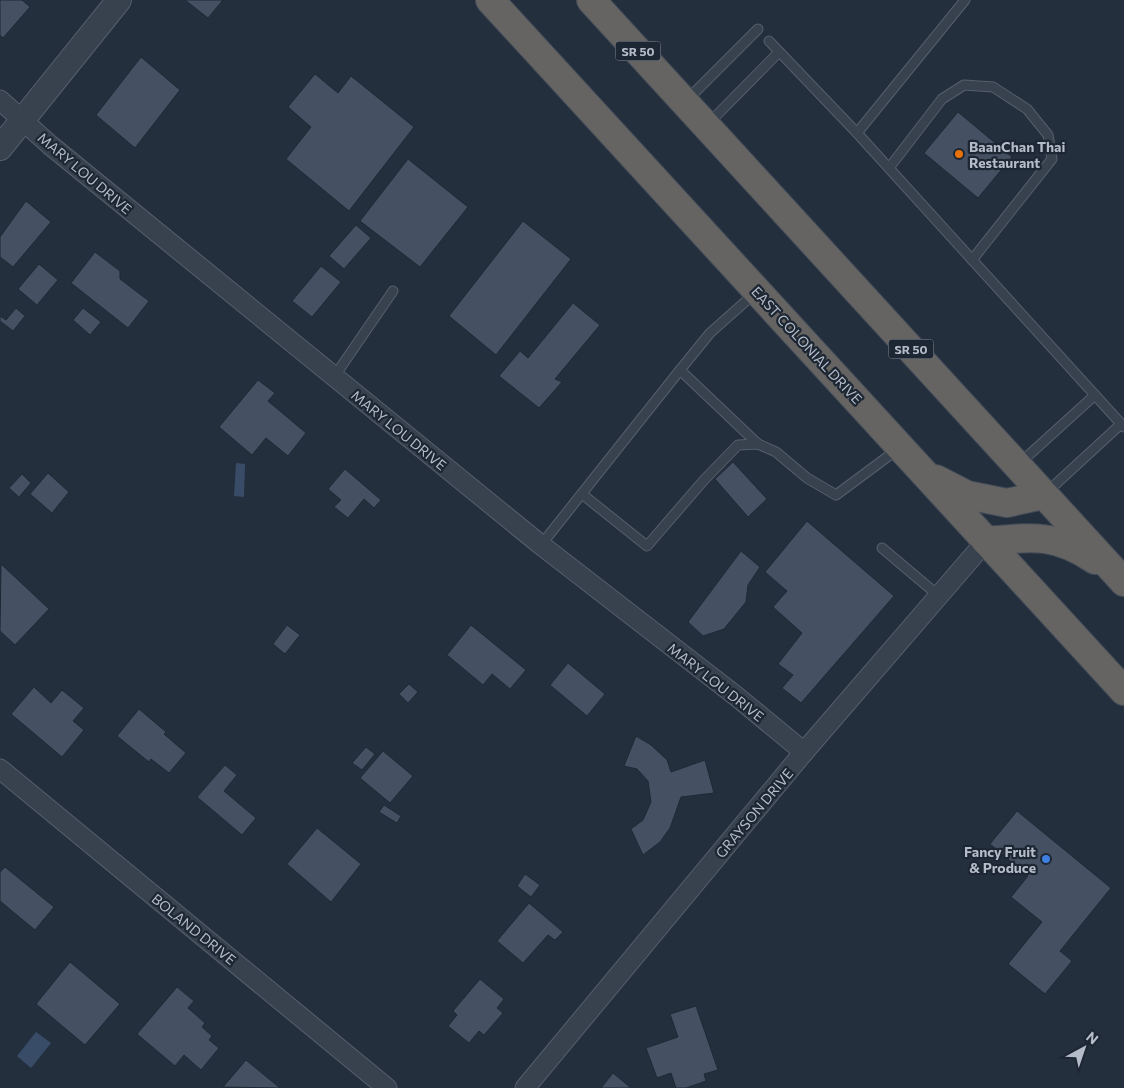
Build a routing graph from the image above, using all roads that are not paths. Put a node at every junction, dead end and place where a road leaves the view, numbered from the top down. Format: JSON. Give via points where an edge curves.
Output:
{"nodes":[{"id":1,"x":119,"y":0,"type":"edge"},
{"id":2,"x":490,"y":0,"type":"edge"},
{"id":3,"x":591,"y":0,"type":"edge"},
{"id":4,"x":965,"y":0,"type":"edge"},
{"id":5,"x":758,"y":29,"type":"dead end"},
{"id":6,"x":769,"y":41,"type":"dead end"},
{"id":7,"x":780,"y":52,"type":"junction"},
{"id":8,"x":0,"y":100,"type":"edge"},
{"id":9,"x":685,"y":102,"type":"junction"},
{"id":10,"x":22,"y":120,"type":"junction"},
{"id":11,"x":707,"y":125,"type":"junction"},
{"id":12,"x":857,"y":133,"type":"junction"},
{"id":13,"x":0,"y":148,"type":"edge"},
{"id":14,"x":889,"y":168,"type":"junction"},
{"id":15,"x":972,"y":260,"type":"junction"},
{"id":16,"x":393,"y":290,"type":"dead end"},
{"id":17,"x":757,"y":291,"type":"junction"},
{"id":18,"x":680,"y":370,"type":"junction"},
{"id":19,"x":334,"y":377,"type":"junction"},
{"id":20,"x":1095,"y":395,"type":"junction"},
{"id":21,"x":1123,"y":425,"type":"edge"},
{"id":22,"x":758,"y":444,"type":"junction"},
{"id":23,"x":900,"y":447,"type":"junction"},
{"id":24,"x":1017,"y":466,"type":"junction"},
{"id":25,"x":924,"y":473,"type":"junction"},
{"id":26,"x":582,"y":494,"type":"junction"},
{"id":27,"x":1044,"y":495,"type":"junction"},
{"id":28,"x":986,"y":542,"type":"junction"},
{"id":29,"x":541,"y":545,"type":"junction"},
{"id":30,"x":882,"y":548,"type":"dead end"},
{"id":31,"x":1120,"y":578,"type":"edge"},
{"id":32,"x":940,"y":596,"type":"junction"},
{"id":33,"x":1124,"y":691,"type":"edge"},
{"id":34,"x":804,"y":752,"type":"junction"},
{"id":35,"x":0,"y":769,"type":"edge"},
{"id":36,"x":388,"y":1088,"type":"edge"},
{"id":37,"x":525,"y":1088,"type":"edge"}],
"edges":[{"from":1,"to":10,"type":"street"},
{"from":2,"to":17,"type":"highway","name":"EAST COLONIAL DRIVE"},
{"from":3,"to":9,"type":"highway","number":"SR 50"},
{"from":4,"to":12,"type":"lane"},
{"from":5,"to":9,"type":"lane"},
{"from":6,"to":7,"type":"lane"},
{"from":7,"to":11,"type":"lane"},
{"from":7,"to":12,"type":"lane"},
{"from":8,"to":10,"type":"street","name":"MARY LOU DRIVE"},
{"from":9,"to":11,"type":"highway","number":"SR 50"},
{"from":10,"to":13,"type":"street"},
{"from":10,"to":19,"type":"street","name":"MARY LOU DRIVE"},
{"from":11,"to":24,"type":"highway","number":"SR 50"},
{"from":12,"to":14,"type":"lane"},
{"from":14,"to":15,"type":"lane"},
{"from":14,"to":15,"type":"lane","via":[[942,99],[964,85],[993,87],[1027,109],[1048,135],[1052,159]]},
{"from":15,"to":20,"type":"lane"},
{"from":16,"to":19,"type":"lane"},
{"from":17,"to":18,"type":"lane","via":[[710,333]]},
{"from":17,"to":23,"type":"highway","name":"EAST COLONIAL DRIVE"},
{"from":18,"to":22,"type":"lane"},
{"from":18,"to":26,"type":"lane"},
{"from":19,"to":29,"type":"street","name":"MARY LOU DRIVE"},
{"from":20,"to":21,"type":"lane"},
{"from":20,"to":24,"type":"lane"},
{"from":21,"to":27,"type":"lane"},
{"from":22,"to":23,"type":"lane","via":[[776,452],[807,478],[836,496]]},
{"from":22,"to":26,"type":"lane","via":[[738,445],[647,546]]},
{"from":23,"to":25,"type":"highway","name":"EAST COLONIAL DRIVE"},
{"from":24,"to":27,"type":"highway","number":"SR 50"},
{"from":25,"to":27,"type":"highway","via":[[967,495],[1007,503]]},
{"from":25,"to":28,"type":"highway","name":"EAST COLONIAL DRIVE"},
{"from":26,"to":29,"type":"lane"},
{"from":27,"to":31,"type":"highway","number":"SR 50"},
{"from":28,"to":31,"type":"highway","via":[[1035,537],[1076,547]]},
{"from":28,"to":32,"type":"street","name":"GRAYSON DRIVE"},
{"from":28,"to":33,"type":"highway","name":"EAST COLONIAL DRIVE"},
{"from":29,"to":34,"type":"street","name":"MARY LOU DRIVE"},
{"from":30,"to":32,"type":"lane"},
{"from":32,"to":34,"type":"street","name":"GRAYSON DRIVE"},
{"from":34,"to":37,"type":"street","name":"GRAYSON DRIVE"},
{"from":35,"to":36,"type":"street","name":"BOLAND DRIVE"}]}
